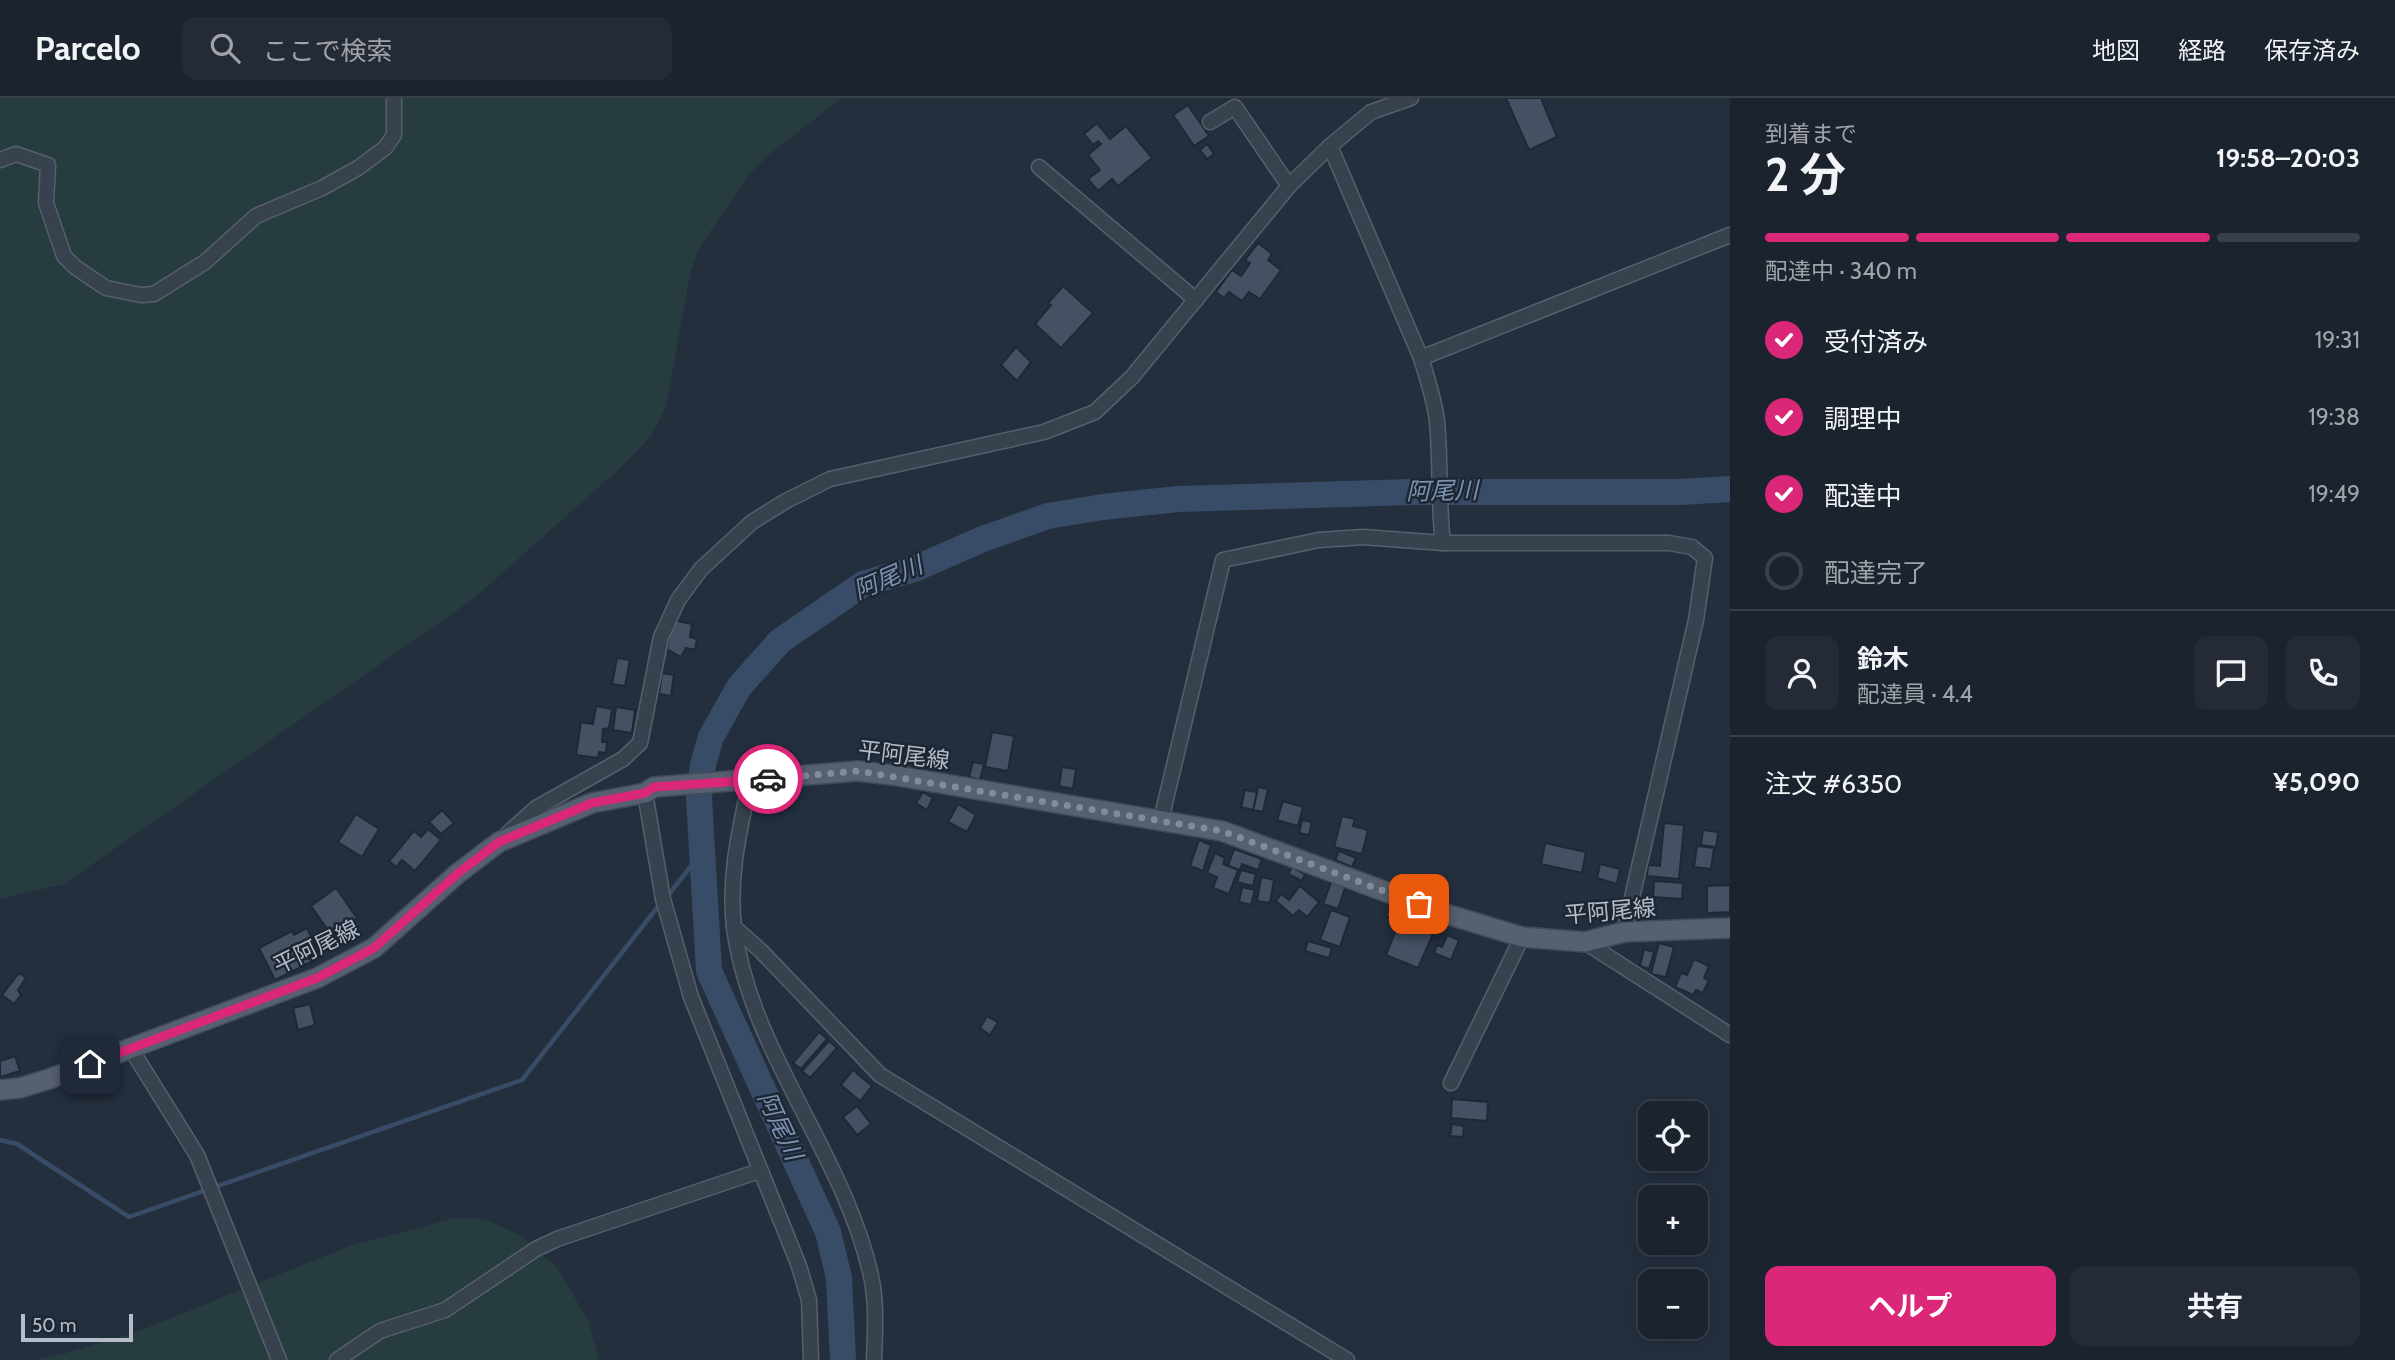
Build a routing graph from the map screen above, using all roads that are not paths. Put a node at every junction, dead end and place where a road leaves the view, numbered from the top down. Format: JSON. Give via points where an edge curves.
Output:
{"nodes":[{"id":1,"x":394,"y":98,"type":"edge"},
{"id":2,"x":1411,"y":98,"type":"edge"},
{"id":3,"x":1210,"y":122,"type":"dead end"},
{"id":4,"x":1330,"y":146,"type":"junction"},
{"id":5,"x":0,"y":160,"type":"edge"},
{"id":6,"x":1040,"y":167,"type":"dead end"},
{"id":7,"x":1289,"y":186,"type":"junction"},
{"id":8,"x":1730,"y":235,"type":"edge"},
{"id":9,"x":1196,"y":300,"type":"junction"},
{"id":10,"x":1421,"y":358,"type":"junction"},
{"id":11,"x":1443,"y":543,"type":"junction"},
{"id":12,"x":745,"y":780,"type":"junction"},
{"id":13,"x":649,"y":790,"type":"junction"},
{"id":14,"x":1161,"y":820,"type":"junction"},
{"id":15,"x":499,"y":842,"type":"junction"},
{"id":16,"x":734,"y":927,"type":"junction"},
{"id":17,"x":1730,"y":928,"type":"edge"},
{"id":18,"x":1624,"y":932,"type":"junction"},
{"id":19,"x":1522,"y":937,"type":"junction"},
{"id":20,"x":1585,"y":942,"type":"junction"},
{"id":21,"x":1730,"y":1035,"type":"edge"},
{"id":22,"x":131,"y":1049,"type":"junction"},
{"id":23,"x":1451,"y":1083,"type":"dead end"},
{"id":24,"x":0,"y":1090,"type":"edge"},
{"id":25,"x":759,"y":1171,"type":"junction"},
{"id":26,"x":279,"y":1360,"type":"edge"},
{"id":27,"x":337,"y":1360,"type":"edge"},
{"id":28,"x":811,"y":1360,"type":"edge"},
{"id":29,"x":874,"y":1360,"type":"edge"},
{"id":30,"x":1347,"y":1360,"type":"edge"}],
"edges":[{"from":1,"to":5,"type":"street","via":[[394,135],[385,148],[322,188],[256,216],[205,262],[154,294],[106,288],[75,267],[64,256],[46,203],[48,165],[16,154]]},
{"from":2,"to":4,"type":"street","via":[[1371,112]]},
{"from":3,"to":7,"type":"street","via":[[1234,107]]},
{"from":4,"to":7,"type":"street"},
{"from":4,"to":10,"type":"street"},
{"from":6,"to":9,"type":"street"},
{"from":7,"to":9,"type":"street"},
{"from":8,"to":10,"type":"street"},
{"from":9,"to":15,"type":"street","via":[[1095,412],[1044,432],[830,480],[752,522],[701,569],[678,600],[662,638],[640,743],[623,759],[536,808]]},
{"from":10,"to":11,"type":"street","via":[[1437,420]]},
{"from":11,"to":14,"type":"street","via":[[1363,537],[1319,540],[1223,559]]},
{"from":11,"to":18,"type":"street","via":[[1669,543],[1692,547],[1705,558],[1696,620]]},
{"from":12,"to":13,"type":"main road","name":"平阿尾線"},
{"from":12,"to":14,"type":"main road","name":"平阿尾線","via":[[858,771]]},
{"from":12,"to":16,"type":"street","via":[[732,875]]},
{"from":13,"to":15,"type":"main road","name":"平阿尾線","via":[[592,803]]},
{"from":13,"to":25,"type":"street","via":[[663,899],[691,997]]},
{"from":14,"to":19,"type":"main road","name":"平阿尾線","via":[[1240,836],[1443,913]]},
{"from":15,"to":22,"type":"main road","name":"平阿尾線","via":[[374,948],[317,978]]},
{"from":16,"to":29,"type":"street","via":[[748,990],[853,1216],[874,1294]]},
{"from":16,"to":30,"type":"street","via":[[880,1075]]},
{"from":17,"to":18,"type":"main road","name":"平阿尾線"},
{"from":18,"to":20,"type":"main road","name":"平阿尾線"},
{"from":19,"to":20,"type":"main road","name":"平阿尾線"},
{"from":19,"to":23,"type":"street"},
{"from":20,"to":21,"type":"street"},
{"from":22,"to":24,"type":"main road","name":"平阿尾線","via":[[49,1079]]},
{"from":22,"to":26,"type":"street","via":[[197,1155]]},
{"from":25,"to":27,"type":"street","via":[[557,1239],[445,1310],[380,1331]]},
{"from":25,"to":28,"type":"street","via":[[809,1300]]}]}
